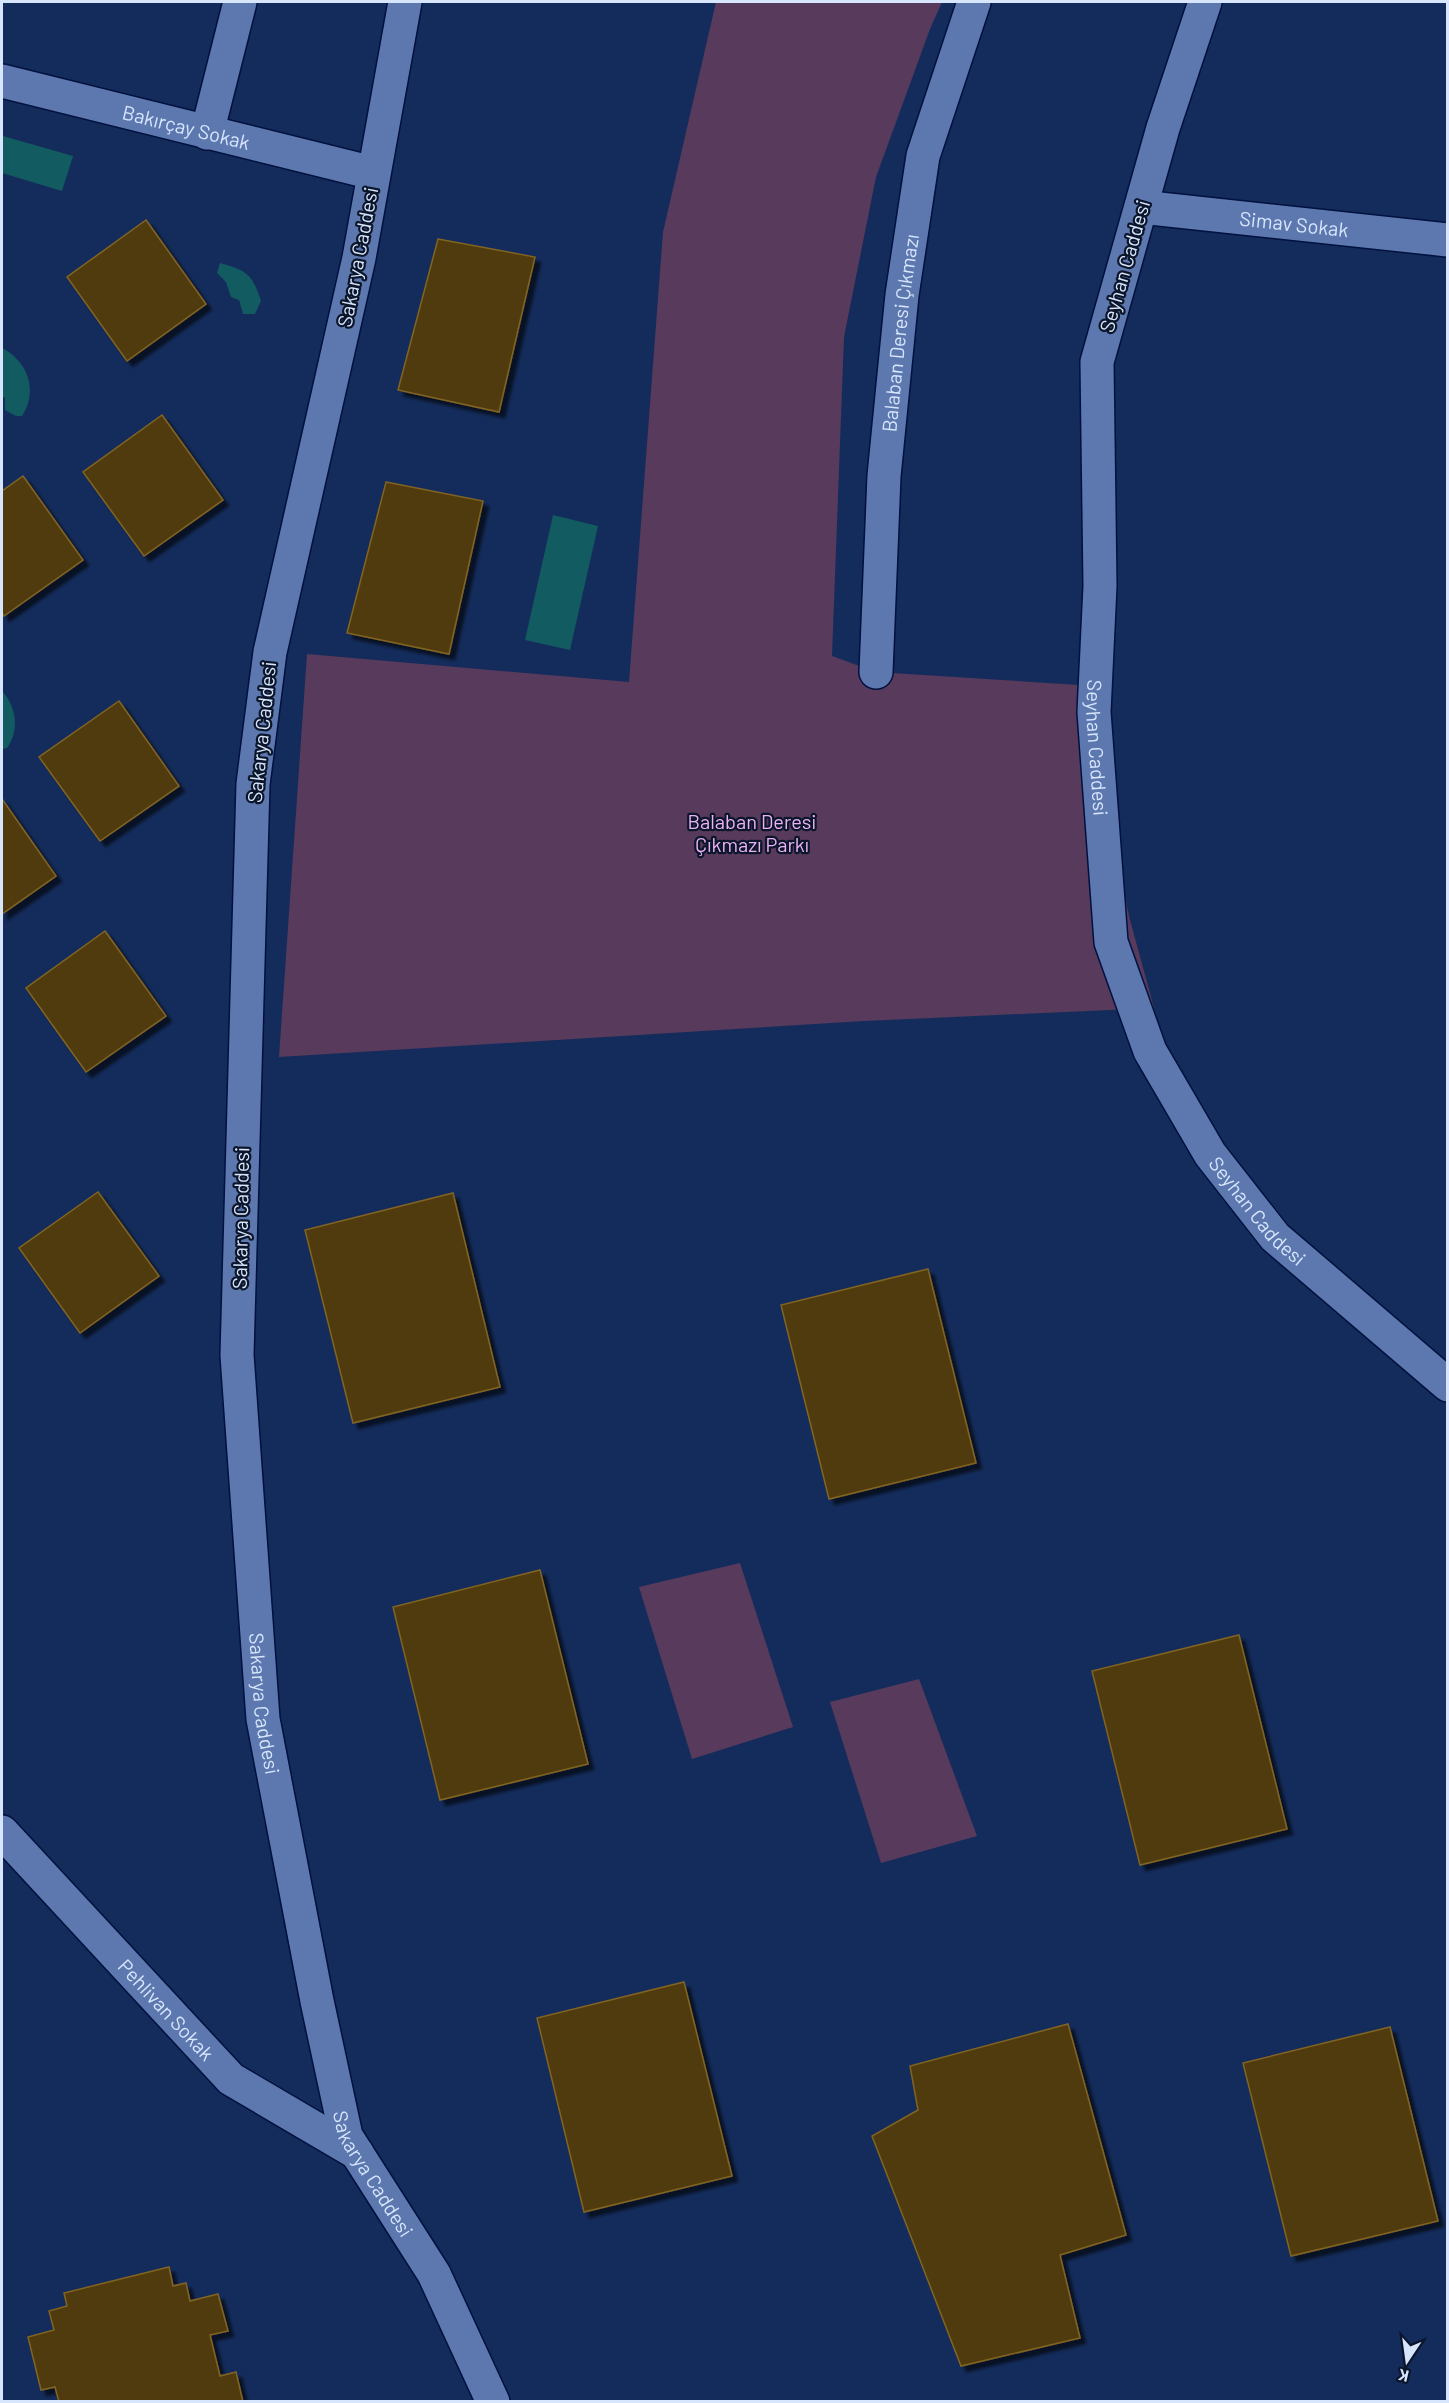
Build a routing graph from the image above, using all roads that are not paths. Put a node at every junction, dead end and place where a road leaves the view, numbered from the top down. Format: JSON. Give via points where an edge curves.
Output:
{"nodes":[{"id":1,"x":240,"y":2,"type":"edge"},
{"id":2,"x":405,"y":2,"type":"edge"},
{"id":3,"x":974,"y":2,"type":"edge"},
{"id":4,"x":1205,"y":2,"type":"edge"},
{"id":5,"x":2,"y":81,"type":"edge"},
{"id":6,"x":207,"y":133,"type":"junction"},
{"id":7,"x":374,"y":173,"type":"junction"},
{"id":8,"x":1141,"y":207,"type":"junction"},
{"id":9,"x":1448,"y":240,"type":"edge"},
{"id":10,"x":876,"y":672,"type":"dead end"},
{"id":11,"x":1448,"y":1385,"type":"edge"},
{"id":12,"x":2,"y":1832,"type":"edge"},
{"id":13,"x":357,"y":2154,"type":"junction"},
{"id":14,"x":493,"y":2402,"type":"edge"}],
"edges":[{"from":1,"to":6,"type":"street"},
{"from":2,"to":7,"type":"street","name":"Sakarya Caddesi"},
{"from":3,"to":10,"type":"street","name":"Balaban Deresi Çıkmazı","via":[[922,156],[902,295],[884,476]]},
{"from":4,"to":8,"type":"street","name":"Seyhan Caddesi"},
{"from":5,"to":6,"type":"street","name":"Bakırçay Sokak"},
{"from":6,"to":7,"type":"street","name":"Bakırçay Sokak"},
{"from":7,"to":13,"type":"street","name":"Sakarya Caddesi","via":[[359,258],[270,652],[253,784],[237,1355],[263,1719],[346,2136]]},
{"from":8,"to":9,"type":"street","name":"Simav Sokak"},
{"from":8,"to":11,"type":"street","name":"Seyhan Caddesi","via":[[1097,362],[1100,586],[1094,712],[1111,942],[1150,1051],[1210,1154],[1275,1237]]},
{"from":12,"to":13,"type":"street","name":"Pehlivan Sokak","via":[[231,2079]]},
{"from":13,"to":14,"type":"street","name":"Sakarya Caddesi","via":[[434,2274]]}]}
